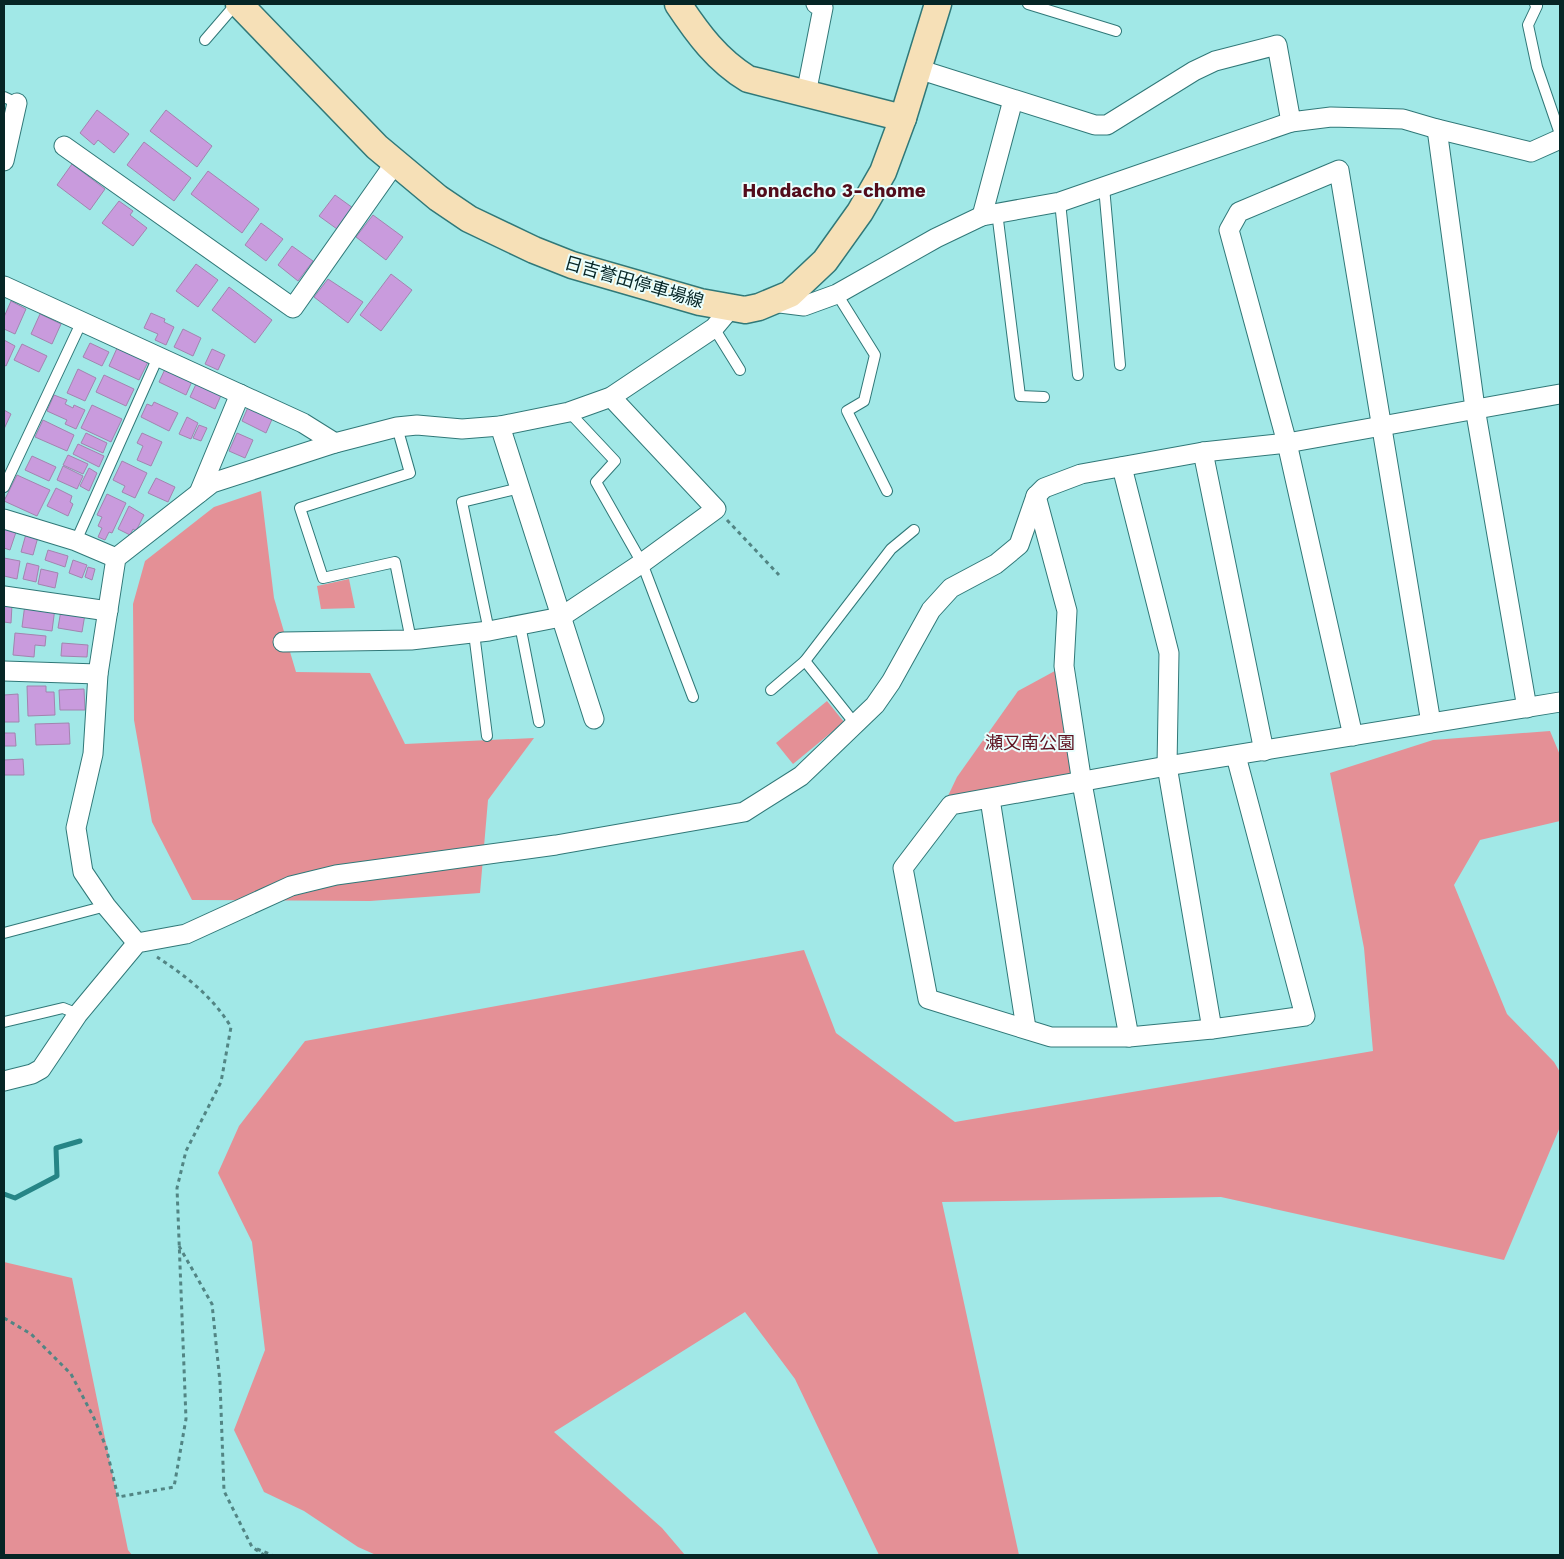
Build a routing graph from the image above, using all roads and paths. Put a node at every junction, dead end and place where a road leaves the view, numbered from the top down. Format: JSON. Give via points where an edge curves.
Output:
{"nodes":[{"id":1,"x":237,"y":4,"type":"edge"},
{"id":2,"x":678,"y":4,"type":"edge"},
{"id":3,"x":816,"y":4,"type":"edge"},
{"id":4,"x":938,"y":4,"type":"edge"},
{"id":5,"x":1028,"y":4,"type":"edge"},
{"id":6,"x":1535,"y":4,"type":"edge"},
{"id":7,"x":1116,"y":30,"type":"dead end"},
{"id":8,"x":205,"y":40,"type":"dead end"},
{"id":9,"x":918,"y":69,"type":"junction"},
{"id":10,"x":806,"y":94,"type":"junction"},
{"id":11,"x":10,"y":100,"type":"edge"},
{"id":12,"x":1013,"y":100,"type":"junction"},
{"id":13,"x":903,"y":118,"type":"junction"},
{"id":14,"x":1291,"y":122,"type":"junction"},
{"id":15,"x":1437,"y":129,"type":"junction"},
{"id":16,"x":1560,"y":134,"type":"edge"},
{"id":17,"x":1560,"y":139,"type":"edge"},
{"id":18,"x":64,"y":146,"type":"dead end"},
{"id":19,"x":4,"y":161,"type":"edge"},
{"id":20,"x":395,"y":163,"type":"junction"},
{"id":21,"x":1104,"y":187,"type":"junction"},
{"id":22,"x":1060,"y":202,"type":"junction"},
{"id":23,"x":990,"y":214,"type":"junction"},
{"id":24,"x":4,"y":286,"type":"edge"},
{"id":25,"x":837,"y":294,"type":"junction"},
{"id":26,"x":772,"y":302,"type":"junction"},
{"id":27,"x":722,"y":318,"type":"junction"},
{"id":28,"x":82,"y":321,"type":"junction"},
{"id":29,"x":158,"y":357,"type":"junction"},
{"id":30,"x":1120,"y":365,"type":"dead end"},
{"id":31,"x":740,"y":370,"type":"dead end"},
{"id":32,"x":1078,"y":375,"type":"dead end"},
{"id":33,"x":240,"y":394,"type":"junction"},
{"id":34,"x":1560,"y":394,"type":"edge"},
{"id":35,"x":611,"y":397,"type":"junction"},
{"id":36,"x":1044,"y":397,"type":"dead end"},
{"id":37,"x":1475,"y":408,"type":"junction"},
{"id":38,"x":568,"y":412,"type":"junction"},
{"id":39,"x":500,"y":426,"type":"junction"},
{"id":40,"x":1382,"y":426,"type":"junction"},
{"id":41,"x":397,"y":427,"type":"junction"},
{"id":42,"x":1287,"y":442,"type":"junction"},
{"id":43,"x":335,"y":443,"type":"junction"},
{"id":44,"x":1203,"y":452,"type":"junction"},
{"id":45,"x":1122,"y":467,"type":"junction"},
{"id":46,"x":4,"y":487,"type":"edge"},
{"id":47,"x":520,"y":488,"type":"junction"},
{"id":48,"x":887,"y":491,"type":"dead end"},
{"id":49,"x":199,"y":493,"type":"junction"},
{"id":50,"x":1036,"y":496,"type":"junction"},
{"id":51,"x":716,"y":509,"type":"junction"},
{"id":52,"x":4,"y":519,"type":"edge"},
{"id":53,"x":914,"y":530,"type":"dead end"},
{"id":54,"x":76,"y":541,"type":"junction"},
{"id":55,"x":116,"y":558,"type":"junction"},
{"id":56,"x":642,"y":563,"type":"junction"},
{"id":57,"x":779,"y":575,"type":"dead end"},
{"id":58,"x":4,"y":596,"type":"edge"},
{"id":59,"x":108,"y":611,"type":"junction"},
{"id":60,"x":561,"y":617,"type":"junction"},
{"id":61,"x":520,"y":625,"type":"junction"},
{"id":62,"x":482,"y":632,"type":"junction"},
{"id":63,"x":411,"y":640,"type":"junction"},
{"id":64,"x":283,"y":642,"type":"dead end"},
{"id":65,"x":805,"y":661,"type":"junction"},
{"id":66,"x":4,"y":672,"type":"edge"},
{"id":67,"x":98,"y":674,"type":"junction"},
{"id":68,"x":771,"y":690,"type":"dead end"},
{"id":69,"x":693,"y":697,"type":"dead end"},
{"id":70,"x":1560,"y":702,"type":"edge"},
{"id":71,"x":1527,"y":708,"type":"junction"},
{"id":72,"x":594,"y":719,"type":"dead end"},
{"id":73,"x":539,"y":722,"type":"dead end"},
{"id":74,"x":1431,"y":723,"type":"junction"},
{"id":75,"x":856,"y":724,"type":"junction"},
{"id":76,"x":487,"y":736,"type":"dead end"},
{"id":77,"x":1354,"y":736,"type":"junction"},
{"id":78,"x":1264,"y":752,"type":"junction"},
{"id":79,"x":1236,"y":756,"type":"junction"},
{"id":80,"x":1167,"y":766,"type":"junction"},
{"id":81,"x":1082,"y":783,"type":"junction"},
{"id":82,"x":990,"y":799,"type":"junction"},
{"id":83,"x":106,"y":906,"type":"junction"},
{"id":84,"x":4,"y":933,"type":"edge"},
{"id":85,"x":137,"y":943,"type":"junction"},
{"id":86,"x":78,"y":1014,"type":"junction"},
{"id":87,"x":4,"y":1022,"type":"edge"},
{"id":88,"x":1026,"y":1028,"type":"junction"},
{"id":89,"x":1212,"y":1029,"type":"junction"},
{"id":90,"x":1129,"y":1037,"type":"junction"},
{"id":91,"x":4,"y":1080,"type":"edge"},
{"id":92,"x":178,"y":1245,"type":"junction"},
{"id":93,"x":4,"y":1318,"type":"edge"},
{"id":94,"x":252,"y":1547,"type":"junction"},
{"id":95,"x":264,"y":1555,"type":"edge"},
{"id":96,"x":272,"y":1555,"type":"edge"}],
"edges":[{"from":1,"to":8,"type":"lane"},
{"from":1,"to":20,"type":"main road","name":"日吉誉田停車場線"},
{"from":2,"to":10,"type":"main road","via":[[711,50],[728,67],[748,79]]},
{"from":3,"to":10,"type":"street","via":[[823,8]]},
{"from":4,"to":9,"type":"main road","name":"日吉誉田停車場線"},
{"from":5,"to":7,"type":"lane"},
{"from":6,"to":16,"type":"lane","via":[[1537,6],[1528,25],[1537,67]]},
{"from":9,"to":12,"type":"street"},
{"from":9,"to":13,"type":"main road","name":"日吉誉田停車場線"},
{"from":10,"to":13,"type":"main road"},
{"from":11,"to":19,"type":"street"},
{"from":12,"to":14,"type":"street","via":[[1095,126],[1107,125],[1215,61],[1277,45]]},
{"from":12,"to":23,"type":"street"},
{"from":13,"to":26,"type":"main road","name":"日吉誉田停車場線","via":[[884,172],[844,235],[825,261],[790,294]]},
{"from":14,"to":15,"type":"street","via":[[1331,116],[1366,116],[1403,119]]},
{"from":14,"to":21,"type":"street"},
{"from":15,"to":17,"type":"street","via":[[1531,152]]},
{"from":15,"to":37,"type":"street"},
{"from":18,"to":20,"type":"street","via":[[293,308]]},
{"from":20,"to":27,"type":"main road","name":"日吉誉田停車場線","via":[[470,219],[534,250]]},
{"from":21,"to":22,"type":"street"},
{"from":21,"to":30,"type":"lane"},
{"from":22,"to":23,"type":"street"},
{"from":22,"to":32,"type":"lane"},
{"from":23,"to":25,"type":"street","via":[[936,238]]},
{"from":23,"to":36,"type":"lane","via":[[1020,396]]},
{"from":24,"to":28,"type":"street"},
{"from":25,"to":26,"type":"street","via":[[804,306]]},
{"from":25,"to":48,"type":"lane","via":[[875,355],[864,401],[847,411]]},
{"from":26,"to":27,"type":"main road","name":"日吉誉田停車場線"},
{"from":27,"to":31,"type":"lane"},
{"from":27,"to":35,"type":"street"},
{"from":28,"to":29,"type":"street"},
{"from":28,"to":46,"type":"lane"},
{"from":29,"to":33,"type":"street"},
{"from":29,"to":54,"type":"lane"},
{"from":33,"to":43,"type":"street","via":[[303,423]]},
{"from":33,"to":49,"type":"street"},
{"from":34,"to":37,"type":"street"},
{"from":35,"to":38,"type":"street"},
{"from":35,"to":51,"type":"street"},
{"from":37,"to":40,"type":"street"},
{"from":37,"to":71,"type":"street"},
{"from":38,"to":39,"type":"street"},
{"from":38,"to":56,"type":"lane","via":[[615,461],[596,482]]},
{"from":39,"to":41,"type":"street","via":[[462,429],[417,425]]},
{"from":39,"to":47,"type":"street"},
{"from":40,"to":42,"type":"street"},
{"from":40,"to":42,"type":"street","via":[[1339,170],[1239,212],[1229,230]]},
{"from":40,"to":74,"type":"street"},
{"from":41,"to":43,"type":"street"},
{"from":41,"to":63,"type":"lane","via":[[410,473],[300,508],[323,578],[395,562]]},
{"from":42,"to":44,"type":"street"},
{"from":42,"to":77,"type":"street"},
{"from":43,"to":49,"type":"street","via":[[212,482]]},
{"from":44,"to":45,"type":"street"},
{"from":44,"to":78,"type":"street"},
{"from":45,"to":50,"type":"street","via":[[1063,480],[1044,488]]},
{"from":45,"to":80,"type":"street","via":[[1169,653]]},
{"from":47,"to":60,"type":"street"},
{"from":47,"to":62,"type":"lane","via":[[462,502]]},
{"from":49,"to":55,"type":"street"},
{"from":50,"to":75,"type":"street","via":[[1019,545],[996,564],[951,588],[931,610],[875,705]]},
{"from":50,"to":81,"type":"street","via":[[1067,611],[1064,666]]},
{"from":51,"to":56,"type":"street"},
{"from":51,"to":57,"type":"path"},
{"from":52,"to":54,"type":"street"},
{"from":53,"to":65,"type":"lane","via":[[891,549]]},
{"from":54,"to":55,"type":"street"},
{"from":55,"to":59,"type":"street"},
{"from":56,"to":60,"type":"street"},
{"from":56,"to":69,"type":"lane"},
{"from":58,"to":59,"type":"street"},
{"from":59,"to":67,"type":"street"},
{"from":60,"to":61,"type":"street"},
{"from":60,"to":72,"type":"street"},
{"from":61,"to":62,"type":"street"},
{"from":61,"to":73,"type":"lane"},
{"from":62,"to":63,"type":"street"},
{"from":62,"to":76,"type":"lane"},
{"from":63,"to":64,"type":"street"},
{"from":65,"to":68,"type":"lane"},
{"from":65,"to":75,"type":"lane"},
{"from":66,"to":67,"type":"street"},
{"from":67,"to":83,"type":"street","via":[[93,754],[76,828],[82,872]]},
{"from":70,"to":71,"type":"street"},
{"from":71,"to":74,"type":"street"},
{"from":74,"to":77,"type":"street"},
{"from":75,"to":85,"type":"street","via":[[801,776],[744,812],[556,845],[336,875],[291,886],[186,934]]},
{"from":77,"to":78,"type":"street"},
{"from":78,"to":79,"type":"street"},
{"from":79,"to":80,"type":"street"},
{"from":79,"to":89,"type":"street","via":[[1305,1016]]},
{"from":80,"to":81,"type":"street"},
{"from":80,"to":89,"type":"street"},
{"from":81,"to":82,"type":"street"},
{"from":81,"to":90,"type":"street"},
{"from":82,"to":88,"type":"street"},
{"from":82,"to":88,"type":"street","via":[[951,805],[903,868],[928,999]]},
{"from":83,"to":84,"type":"lane"},
{"from":83,"to":85,"type":"street"},
{"from":85,"to":86,"type":"street"},
{"from":85,"to":92,"type":"path","via":[[181,973],[219,1008],[230,1027],[221,1082],[186,1151],[179,1179]]},
{"from":86,"to":87,"type":"lane","via":[[63,1008]]},
{"from":86,"to":91,"type":"street","via":[[41,1069]]},
{"from":88,"to":90,"type":"street","via":[[1051,1037]]},
{"from":89,"to":90,"type":"street"},
{"from":92,"to":93,"type":"path","via":[[186,1419],[174,1487],[118,1497],[106,1447],[71,1374],[31,1334]]},
{"from":92,"to":94,"type":"path","via":[[212,1304],[220,1382],[224,1491]]},
{"from":94,"to":95,"type":"path"},
{"from":94,"to":96,"type":"path"}]}
